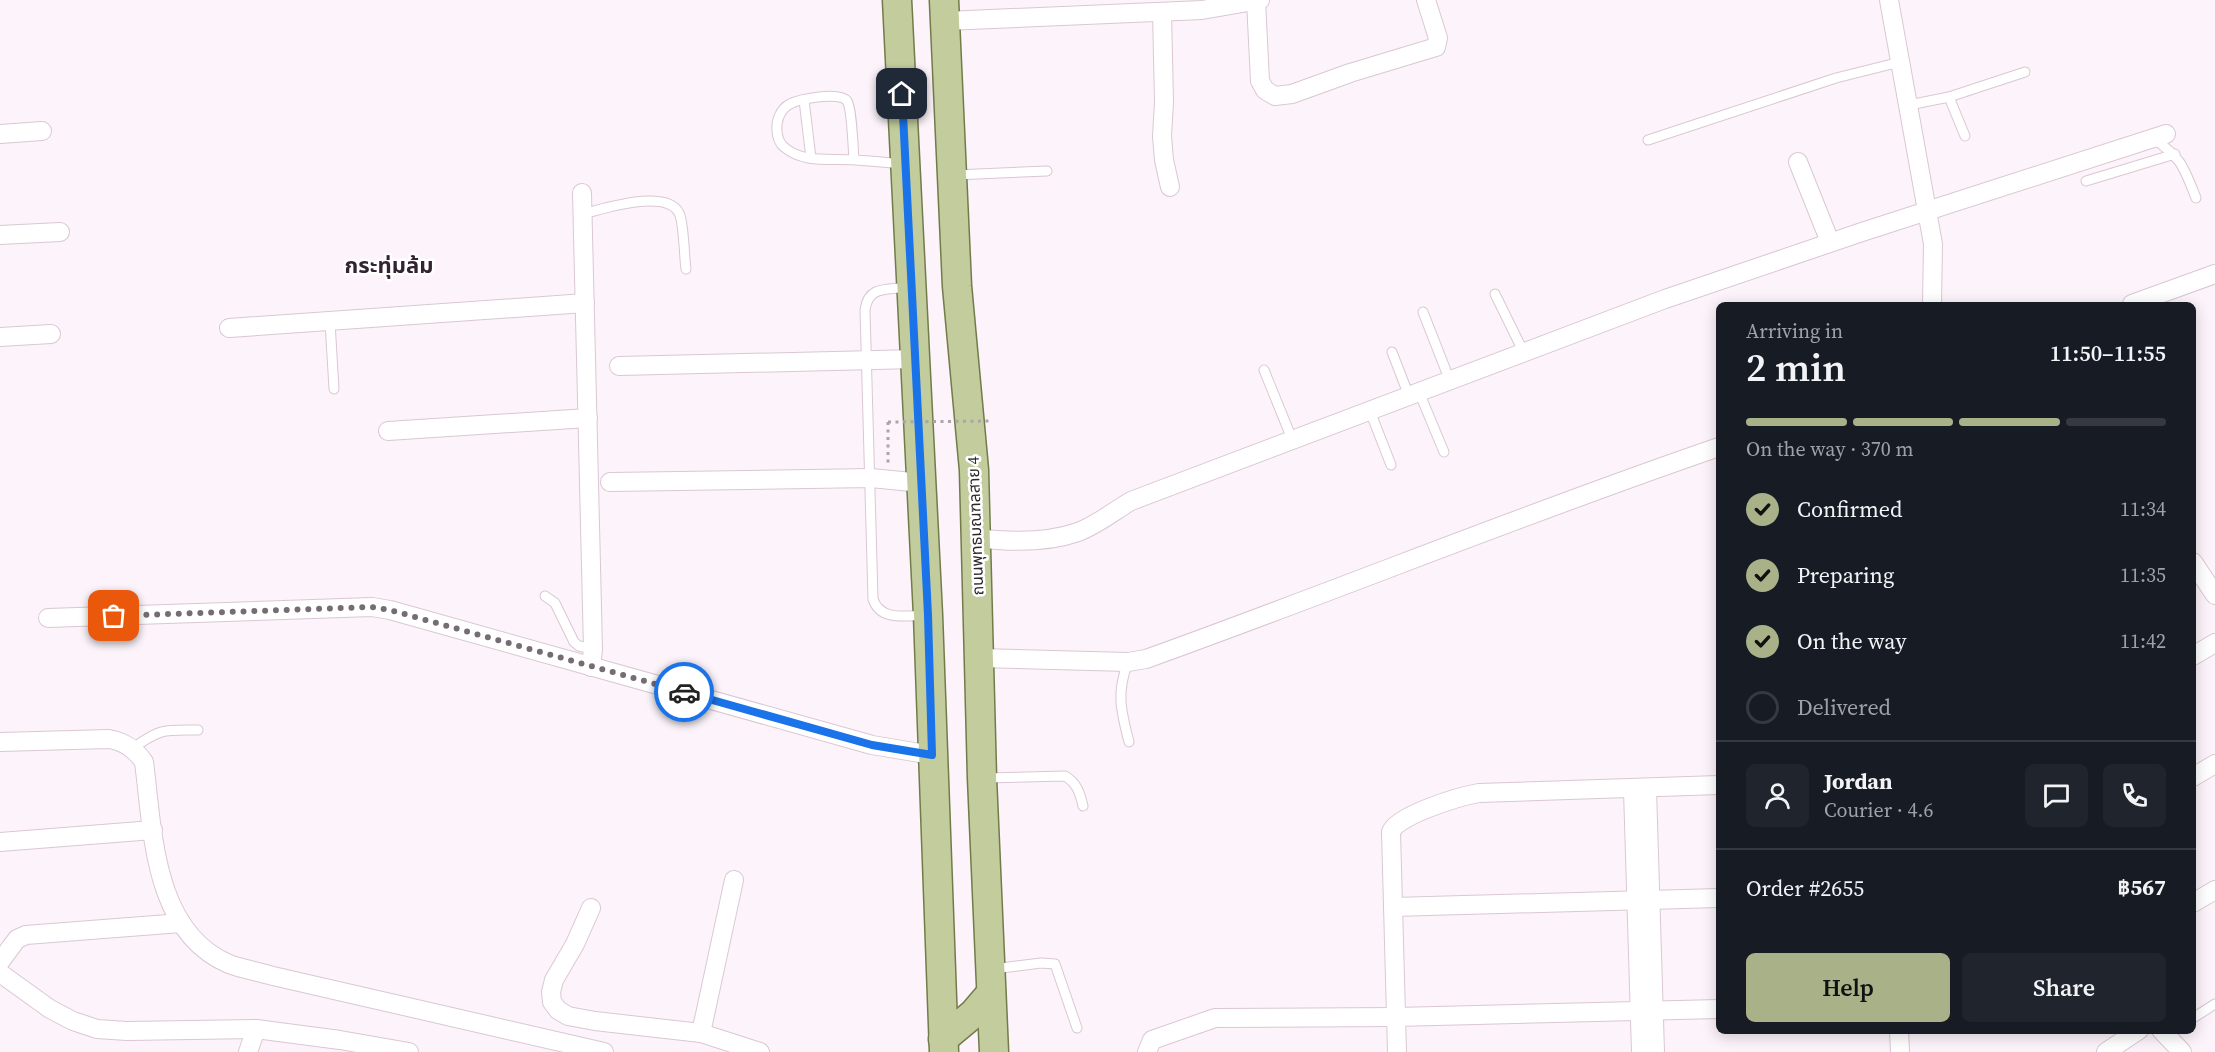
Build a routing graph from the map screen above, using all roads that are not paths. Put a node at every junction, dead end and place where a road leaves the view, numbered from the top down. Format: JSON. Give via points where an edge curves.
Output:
{"nodes":[{"id":1,"x":897,"y":0,"type":"edge"},
{"id":2,"x":1426,"y":0,"type":"edge"},
{"id":3,"x":1889,"y":0,"type":"edge"},
{"id":4,"x":1258,"y":1,"type":"edge"},
{"id":5,"x":1161,"y":6,"type":"edge"},
{"id":6,"x":944,"y":10,"type":"edge"},
{"id":7,"x":1900,"y":62,"type":"junction"},
{"id":8,"x":2025,"y":72,"type":"dead end"},
{"id":9,"x":1950,"y":97,"type":"junction"},
{"id":10,"x":804,"y":100,"type":"junction"},
{"id":11,"x":1909,"y":105,"type":"junction"},
{"id":12,"x":42,"y":131,"type":"dead end"},
{"id":13,"x":0,"y":134,"type":"edge"},
{"id":14,"x":1965,"y":136,"type":"dead end"},
{"id":15,"x":2160,"y":136,"type":"joint"},
{"id":16,"x":1648,"y":140,"type":"dead end"},
{"id":17,"x":2175,"y":154,"type":"junction"},
{"id":18,"x":811,"y":158,"type":"junction"},
{"id":19,"x":854,"y":160,"type":"junction"},
{"id":20,"x":1798,"y":162,"type":"dead end"},
{"id":21,"x":906,"y":164,"type":"junction"},
{"id":22,"x":1047,"y":171,"type":"dead end"},
{"id":23,"x":952,"y":175,"type":"junction"},
{"id":24,"x":2086,"y":181,"type":"dead end"},
{"id":25,"x":1170,"y":187,"type":"dead end"},
{"id":26,"x":582,"y":193,"type":"dead end"},
{"id":27,"x":2196,"y":198,"type":"dead end"},
{"id":28,"x":1928,"y":211,"type":"junction"},
{"id":29,"x":582,"y":214,"type":"junction"},
{"id":30,"x":60,"y":232,"type":"dead end"},
{"id":31,"x":0,"y":235,"type":"edge"},
{"id":32,"x":1830,"y":242,"type":"junction"},
{"id":33,"x":686,"y":268,"type":"dead end"},
{"id":34,"x":2215,"y":274,"type":"edge"},
{"id":35,"x":912,"y":286,"type":"junction"},
{"id":36,"x":1495,"y":294,"type":"dead end"},
{"id":37,"x":1932,"y":302,"type":"edge"},
{"id":38,"x":2138,"y":302,"type":"edge"},
{"id":39,"x":585,"y":303,"type":"junction"},
{"id":40,"x":1423,"y":312,"type":"dead end"},
{"id":41,"x":330,"y":322,"type":"junction"},
{"id":42,"x":229,"y":328,"type":"dead end"},
{"id":43,"x":51,"y":334,"type":"dead end"},
{"id":44,"x":0,"y":337,"type":"edge"},
{"id":45,"x":1392,"y":352,"type":"dead end"},
{"id":46,"x":1524,"y":353,"type":"junction"},
{"id":47,"x":916,"y":359,"type":"junction"},
{"id":48,"x":867,"y":360,"type":"junction"},
{"id":49,"x":619,"y":366,"type":"dead end"},
{"id":50,"x":1264,"y":370,"type":"dead end"},
{"id":51,"x":1450,"y":381,"type":"junction"},
{"id":52,"x":334,"y":389,"type":"dead end"},
{"id":53,"x":1414,"y":394,"type":"junction"},
{"id":54,"x":1370,"y":411,"type":"junction"},
{"id":55,"x":588,"y":418,"type":"junction"},
{"id":56,"x":388,"y":431,"type":"dead end"},
{"id":57,"x":1292,"y":439,"type":"junction"},
{"id":58,"x":1716,"y":448,"type":"edge"},
{"id":59,"x":1444,"y":452,"type":"dead end"},
{"id":60,"x":1390,"y":465,"type":"dead end"},
{"id":61,"x":879,"y":479,"type":"junction"},
{"id":62,"x":610,"y":482,"type":"dead end"},
{"id":63,"x":922,"y":483,"type":"junction"},
{"id":64,"x":976,"y":538,"type":"junction"},
{"id":65,"x":2196,"y":566,"type":"edge"},
{"id":66,"x":2215,"y":595,"type":"edge"},
{"id":67,"x":545,"y":596,"type":"dead end"},
{"id":68,"x":928,"y":615,"type":"junction"},
{"id":69,"x":48,"y":618,"type":"dead end"},
{"id":70,"x":2215,"y":643,"type":"edge"},
{"id":71,"x":2196,"y":654,"type":"edge"},
{"id":72,"x":592,"y":658,"type":"junction"},
{"id":73,"x":979,"y":658,"type":"junction"},
{"id":74,"x":1128,"y":662,"type":"junction"},
{"id":75,"x":198,"y":730,"type":"dead end"},
{"id":76,"x":0,"y":742,"type":"edge"},
{"id":77,"x":1129,"y":742,"type":"dead end"},
{"id":78,"x":133,"y":748,"type":"junction"},
{"id":79,"x":932,"y":755,"type":"junction"},
{"id":80,"x":2215,"y":764,"type":"edge"},
{"id":81,"x":2196,"y":775,"type":"edge"},
{"id":82,"x":982,"y":778,"type":"junction"},
{"id":83,"x":1716,"y":785,"type":"edge"},
{"id":84,"x":1640,"y":789,"type":"junction"},
{"id":85,"x":1083,"y":806,"type":"dead end"},
{"id":86,"x":153,"y":830,"type":"junction"},
{"id":87,"x":0,"y":842,"type":"edge"},
{"id":88,"x":735,"y":880,"type":"dead end"},
{"id":89,"x":2215,"y":890,"type":"edge"},
{"id":90,"x":1716,"y":898,"type":"edge"},
{"id":91,"x":1643,"y":900,"type":"junction"},
{"id":92,"x":2196,"y":901,"type":"edge"},
{"id":93,"x":1393,"y":907,"type":"junction"},
{"id":94,"x":591,"y":908,"type":"dead end"},
{"id":95,"x":181,"y":923,"type":"junction"},
{"id":96,"x":0,"y":962,"type":"edge"},
{"id":97,"x":0,"y":973,"type":"edge"},
{"id":98,"x":991,"y":981,"type":"junction"},
{"id":99,"x":2215,"y":1004,"type":"edge"},
{"id":100,"x":1716,"y":1010,"type":"edge"},
{"id":101,"x":1647,"y":1011,"type":"junction"},
{"id":102,"x":2196,"y":1016,"type":"edge"},
{"id":103,"x":1396,"y":1017,"type":"junction"},
{"id":104,"x":1077,"y":1028,"type":"dead end"},
{"id":105,"x":256,"y":1029,"type":"junction"},
{"id":106,"x":701,"y":1033,"type":"junction"},
{"id":107,"x":1899,"y":1034,"type":"edge"},
{"id":108,"x":2133,"y":1034,"type":"edge"},
{"id":109,"x":2168,"y":1034,"type":"edge"},
{"id":110,"x":944,"y":1045,"type":"edge"},
{"id":111,"x":248,"y":1052,"type":"edge"},
{"id":112,"x":409,"y":1052,"type":"edge"},
{"id":113,"x":604,"y":1052,"type":"edge"},
{"id":114,"x":760,"y":1052,"type":"edge"},
{"id":115,"x":994,"y":1052,"type":"edge"},
{"id":116,"x":1147,"y":1052,"type":"edge"},
{"id":117,"x":1397,"y":1052,"type":"edge"},
{"id":118,"x":1641,"y":1052,"type":"edge"},
{"id":119,"x":1655,"y":1052,"type":"edge"},
{"id":120,"x":1900,"y":1052,"type":"edge"},
{"id":121,"x":2106,"y":1052,"type":"edge"},
{"id":122,"x":2182,"y":1052,"type":"edge"}],
"edges":[{"from":1,"to":21,"type":"main road"},
{"from":2,"to":4,"type":"street","via":[[1438,38],[1436,47],[1292,94],[1275,96],[1260,81]]},
{"from":3,"to":7,"type":"street"},
{"from":4,"to":5,"type":"street","via":[[1202,10]]},
{"from":5,"to":6,"type":"street"},
{"from":5,"to":25,"type":"street","via":[[1162,136]]},
{"from":6,"to":23,"type":"main road","name":"ถนนพุทธมณฑลสาย 4"},
{"from":7,"to":11,"type":"street"},
{"from":7,"to":16,"type":"lane","via":[[1836,78]]},
{"from":8,"to":9,"type":"lane"},
{"from":9,"to":11,"type":"lane"},
{"from":9,"to":14,"type":"lane"},
{"from":10,"to":18,"type":"lane"},
{"from":10,"to":18,"type":"lane","via":[[783,110],[777,137],[784,147]]},
{"from":10,"to":19,"type":"lane","via":[[834,96],[848,101]]},
{"from":11,"to":28,"type":"street"},
{"from":12,"to":13,"type":"street"},
{"from":15,"to":17,"type":"lane"},
{"from":15,"to":28,"type":"street"},
{"from":17,"to":24,"type":"lane"},
{"from":17,"to":27,"type":"lane"},
{"from":18,"to":19,"type":"lane"},
{"from":19,"to":21,"type":"lane"},
{"from":20,"to":32,"type":"street"},
{"from":21,"to":35,"type":"main road"},
{"from":22,"to":23,"type":"lane"},
{"from":23,"to":64,"type":"main road","name":"ถนนพุทธมณฑลสาย 4"},
{"from":26,"to":29,"type":"street"},
{"from":28,"to":32,"type":"street"},
{"from":28,"to":37,"type":"street","via":[[1933,244]]},
{"from":29,"to":33,"type":"lane","via":[[650,200],[673,205],[680,214]]},
{"from":29,"to":39,"type":"street"},
{"from":30,"to":31,"type":"street"},
{"from":32,"to":46,"type":"street"},
{"from":34,"to":38,"type":"street"},
{"from":35,"to":47,"type":"main road"},
{"from":35,"to":48,"type":"lane","via":[[873,292],[866,299]]},
{"from":36,"to":46,"type":"lane"},
{"from":39,"to":41,"type":"street"},
{"from":39,"to":55,"type":"street"},
{"from":40,"to":51,"type":"lane"},
{"from":41,"to":42,"type":"street"},
{"from":41,"to":52,"type":"lane"},
{"from":43,"to":44,"type":"street"},
{"from":45,"to":53,"type":"lane"},
{"from":46,"to":51,"type":"street"},
{"from":47,"to":48,"type":"street"},
{"from":47,"to":63,"type":"main road"},
{"from":48,"to":49,"type":"street"},
{"from":48,"to":61,"type":"lane"},
{"from":50,"to":57,"type":"lane"},
{"from":51,"to":53,"type":"street"},
{"from":53,"to":54,"type":"street"},
{"from":53,"to":59,"type":"lane"},
{"from":54,"to":57,"type":"street"},
{"from":54,"to":60,"type":"lane"},
{"from":55,"to":56,"type":"street"},
{"from":55,"to":72,"type":"street"},
{"from":57,"to":64,"type":"street","via":[[1131,501],[1078,532],[1037,539]]},
{"from":58,"to":74,"type":"street","via":[[1289,608]]},
{"from":61,"to":62,"type":"street"},
{"from":61,"to":63,"type":"street"},
{"from":61,"to":68,"type":"lane","via":[[873,599],[882,613]]},
{"from":63,"to":68,"type":"main road"},
{"from":64,"to":73,"type":"main road","name":"ถนนพุทธมณฑลสาย 4"},
{"from":65,"to":66,"type":"street"},
{"from":67,"to":72,"type":"lane","via":[[555,603],[574,642]]},
{"from":68,"to":79,"type":"main road"},
{"from":69,"to":72,"type":"street","via":[[372,607]]},
{"from":70,"to":71,"type":"street"},
{"from":72,"to":79,"type":"street","via":[[872,745]]},
{"from":73,"to":74,"type":"street"},
{"from":73,"to":82,"type":"main road","name":"ถนนพุทธมณฑลสาย 4"},
{"from":74,"to":77,"type":"lane","via":[[1120,704]]},
{"from":75,"to":78,"type":"lane","via":[[164,730]]},
{"from":76,"to":78,"type":"street","via":[[109,738]]},
{"from":78,"to":86,"type":"street","via":[[144,762]]},
{"from":79,"to":110,"type":"main road"},
{"from":80,"to":81,"type":"street"},
{"from":82,"to":85,"type":"lane","via":[[1065,776],[1080,792]]},
{"from":82,"to":98,"type":"main road","name":"ถนนพุทธมณฑลสาย 4"},
{"from":83,"to":84,"type":"street"},
{"from":84,"to":91,"type":"street"},
{"from":84,"to":93,"type":"street","via":[[1479,793],[1464,795],[1398,821],[1390,832]]},
{"from":86,"to":87,"type":"street"},
{"from":86,"to":95,"type":"street","via":[[161,880]]},
{"from":88,"to":106,"type":"street"},
{"from":89,"to":92,"type":"street"},
{"from":90,"to":91,"type":"street"},
{"from":91,"to":93,"type":"street"},
{"from":91,"to":101,"type":"street"},
{"from":93,"to":103,"type":"street"},
{"from":94,"to":106,"type":"street","via":[[551,992],[558,1010],[595,1021]]},
{"from":95,"to":96,"type":"street","via":[[26,935],[17,939]]},
{"from":95,"to":113,"type":"street","via":[[208,951],[228,963]]},
{"from":97,"to":105,"type":"street","via":[[50,1009],[98,1029]]},
{"from":98,"to":104,"type":"lane","via":[[1041,963],[1055,964]]},
{"from":98,"to":110,"type":"main road","via":[[973,1014]]},
{"from":98,"to":115,"type":"main road","name":"ถนนพุทธมณฑลสาย 4"},
{"from":99,"to":102,"type":"lane"},
{"from":100,"to":101,"type":"street"},
{"from":101,"to":103,"type":"street"},
{"from":101,"to":118,"type":"street"},
{"from":101,"to":119,"type":"street"},
{"from":103,"to":116,"type":"street","via":[[1215,1018],[1152,1040]]},
{"from":103,"to":117,"type":"street"},
{"from":105,"to":111,"type":"street"},
{"from":105,"to":112,"type":"street"},
{"from":106,"to":114,"type":"street"},
{"from":107,"to":120,"type":"street"},
{"from":108,"to":121,"type":"street"},
{"from":109,"to":122,"type":"street"}]}
